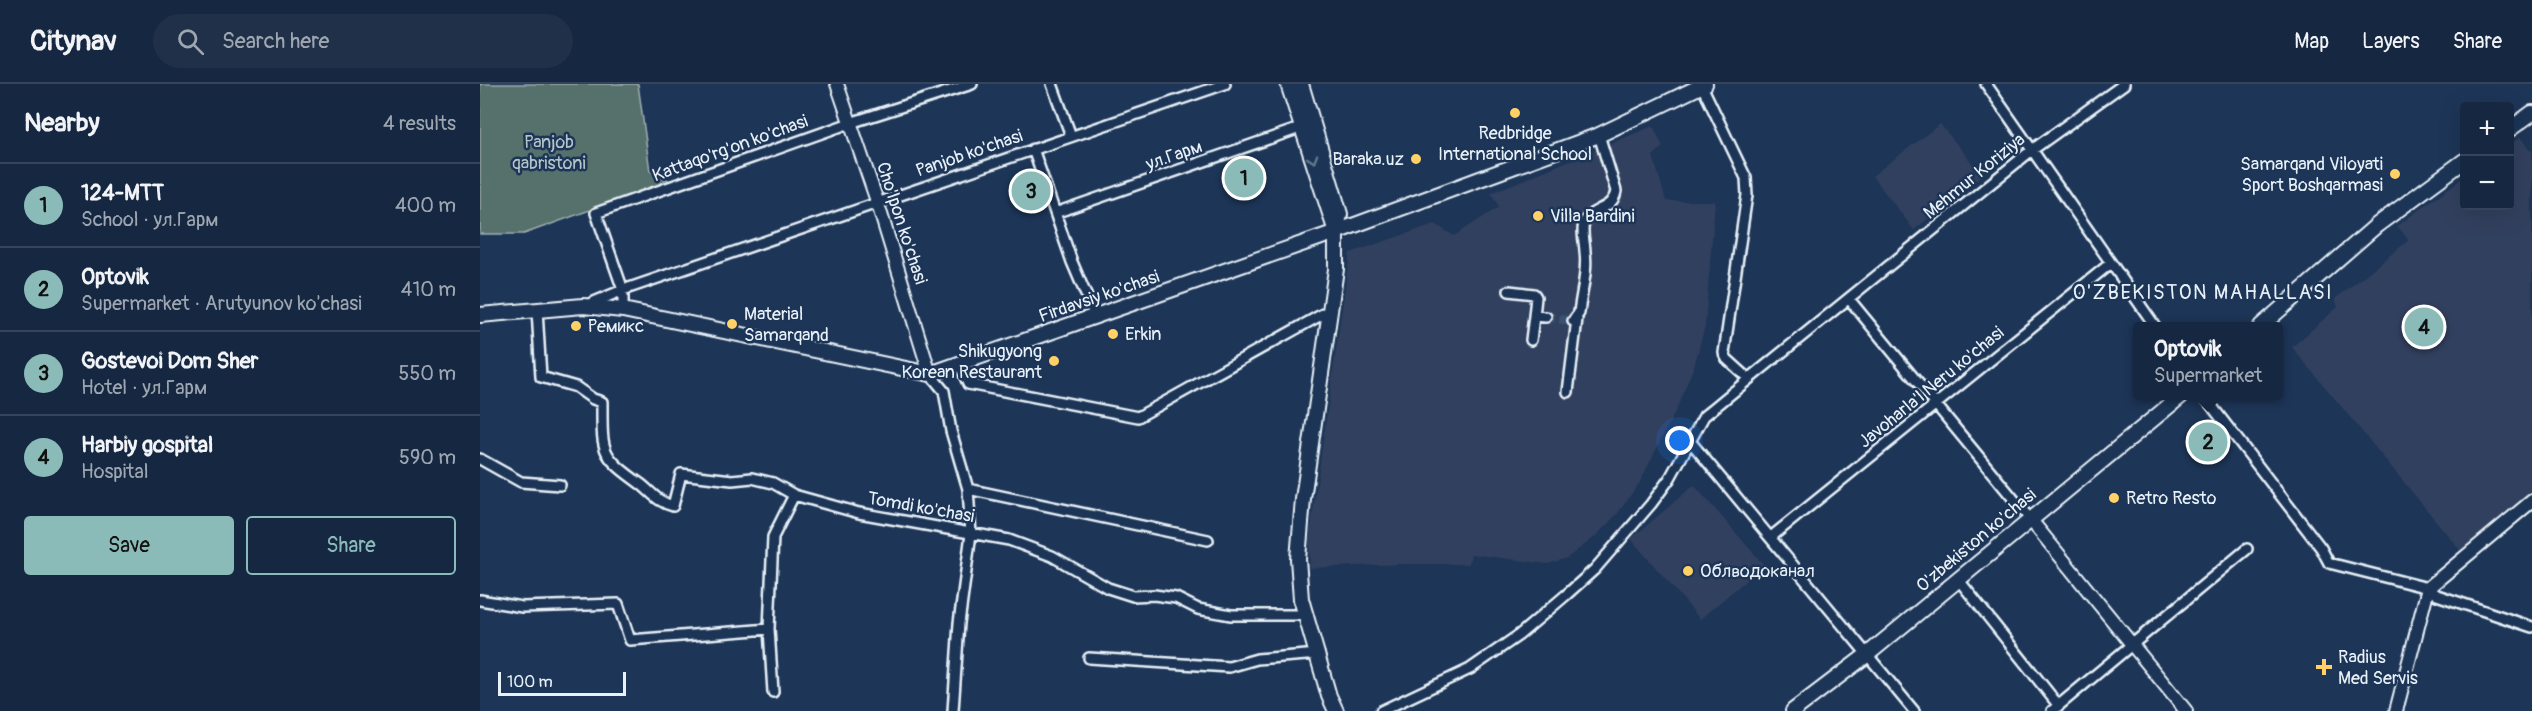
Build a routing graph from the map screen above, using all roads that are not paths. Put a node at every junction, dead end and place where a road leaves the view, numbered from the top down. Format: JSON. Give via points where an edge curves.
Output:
{"nodes":[{"id":1,"x":837,"y":84,"type":"edge"},
{"id":2,"x":972,"y":84,"type":"edge"},
{"id":3,"x":1052,"y":84,"type":"edge"},
{"id":4,"x":1225,"y":84,"type":"edge"},
{"id":5,"x":1288,"y":84,"type":"edge"},
{"id":6,"x":1302,"y":84,"type":"edge"},
{"id":7,"x":1986,"y":84,"type":"edge"},
{"id":8,"x":2124,"y":84,"type":"edge"},
{"id":9,"x":1704,"y":85,"type":"edge"},
{"id":10,"x":2532,"y":113,"type":"edge"},
{"id":11,"x":850,"y":123,"type":"junction"},
{"id":12,"x":2514,"y":126,"type":"edge"},
{"id":13,"x":1303,"y":128,"type":"junction"},
{"id":14,"x":1599,"y":135,"type":"junction"},
{"id":15,"x":1071,"y":136,"type":"junction"},
{"id":16,"x":1033,"y":148,"type":"junction"},
{"id":17,"x":2032,"y":150,"type":"junction"},
{"id":18,"x":2460,"y":164,"type":"edge"},
{"id":19,"x":877,"y":201,"type":"junction"},
{"id":20,"x":1055,"y":213,"type":"junction"},
{"id":21,"x":1336,"y":232,"type":"junction"},
{"id":22,"x":2111,"y":263,"type":"junction"},
{"id":23,"x":623,"y":290,"type":"junction"},
{"id":24,"x":1509,"y":291,"type":"dead end"},
{"id":25,"x":1849,"y":299,"type":"junction"},
{"id":26,"x":583,"y":306,"type":"junction"},
{"id":27,"x":537,"y":310,"type":"junction"},
{"id":28,"x":623,"y":310,"type":"junction"},
{"id":29,"x":1330,"y":310,"type":"junction"},
{"id":30,"x":480,"y":315,"type":"edge"},
{"id":31,"x":1095,"y":316,"type":"junction"},
{"id":32,"x":1534,"y":316,"type":"junction"},
{"id":33,"x":1546,"y":317,"type":"tunnel mouth"},
{"id":34,"x":2152,"y":322,"type":"edge"},
{"id":35,"x":2267,"y":322,"type":"edge"},
{"id":36,"x":1531,"y":340,"type":"dead end"},
{"id":37,"x":959,"y":363,"type":"junction"},
{"id":38,"x":930,"y":374,"type":"junction"},
{"id":39,"x":1749,"y":379,"type":"junction"},
{"id":40,"x":1568,"y":392,"type":"dead end"},
{"id":41,"x":2176,"y":400,"type":"edge"},
{"id":42,"x":2207,"y":400,"type":"edge"},
{"id":43,"x":1937,"y":403,"type":"junction"},
{"id":44,"x":1690,"y":441,"type":"junction"},
{"id":45,"x":480,"y":459,"type":"edge"},
{"id":46,"x":560,"y":485,"type":"dead end"},
{"id":47,"x":968,"y":489,"type":"junction"},
{"id":48,"x":794,"y":495,"type":"junction"},
{"id":49,"x":2532,"y":501,"type":"edge"},
{"id":50,"x":2030,"y":519,"type":"junction"},
{"id":51,"x":971,"y":534,"type":"junction"},
{"id":52,"x":1771,"y":537,"type":"junction"},
{"id":53,"x":1208,"y":540,"type":"dead end"},
{"id":54,"x":2247,"y":549,"type":"dead end"},
{"id":55,"x":1958,"y":579,"type":"junction"},
{"id":56,"x":2428,"y":588,"type":"junction"},
{"id":57,"x":480,"y":600,"type":"edge"},
{"id":58,"x":1306,"y":615,"type":"junction"},
{"id":59,"x":2532,"y":627,"type":"edge"},
{"id":60,"x":769,"y":629,"type":"junction"},
{"id":61,"x":2133,"y":644,"type":"junction"},
{"id":62,"x":1318,"y":654,"type":"junction"},
{"id":63,"x":1868,"y":654,"type":"junction"},
{"id":64,"x":1089,"y":658,"type":"dead end"},
{"id":65,"x":773,"y":692,"type":"dead end"},
{"id":66,"x":2055,"y":708,"type":"edge"},
{"id":67,"x":953,"y":711,"type":"edge"},
{"id":68,"x":1336,"y":711,"type":"edge"},
{"id":69,"x":1381,"y":711,"type":"edge"},
{"id":70,"x":1793,"y":711,"type":"edge"},
{"id":71,"x":1914,"y":711,"type":"edge"},
{"id":72,"x":2186,"y":711,"type":"edge"},
{"id":73,"x":2396,"y":711,"type":"edge"}],
"edges":[{"from":1,"to":11,"type":"street","name":"Cho'lpon ko'chasi"},
{"from":2,"to":11,"type":"street","name":"Kattaqo'rg'on ko'chasi"},
{"from":3,"to":15,"type":"street"},
{"from":4,"to":15,"type":"street","name":"Panjob ko'chasi"},
{"from":5,"to":13,"type":"main road"},
{"from":6,"to":21,"type":"main road","via":[[1340,214]]},
{"from":7,"to":17,"type":"street"},
{"from":8,"to":17,"type":"street","name":"Mehmur Koriziya"},
{"from":9,"to":14,"type":"main road","name":"Firdavsiy ko'chasi"},
{"from":9,"to":39,"type":"street","via":[[1746,178],[1747,195],[1724,344],[1727,359]]},
{"from":10,"to":12,"type":"main road"},
{"from":11,"to":19,"type":"street","name":"Cho'lpon ko'chasi"},
{"from":11,"to":23,"type":"street","name":"Kattaqo'rg'on ko'chasi","via":[[597,213]]},
{"from":13,"to":20,"type":"street","name":"ул.Гарм"},
{"from":13,"to":21,"type":"main road","one_way":true},
{"from":14,"to":21,"type":"main road","name":"Firdavsiy ko'chasi"},
{"from":14,"to":40,"type":"street","via":[[1616,192],[1610,205],[1592,213],[1583,228],[1586,257]]},
{"from":15,"to":16,"type":"street","name":"Panjob ko'chasi"},
{"from":16,"to":19,"type":"street","name":"Panjob ko'chasi"},
{"from":16,"to":20,"type":"street"},
{"from":17,"to":22,"type":"street"},
{"from":17,"to":25,"type":"street","name":"Mehmur Koriziya"},
{"from":18,"to":35,"type":"main road","via":[[2377,225]]},
{"from":19,"to":23,"type":"street","name":"Panjob ko'chasi"},
{"from":19,"to":38,"type":"street","name":"Cho'lpon ko'chasi"},
{"from":20,"to":31,"type":"street"},
{"from":21,"to":29,"type":"main road"},
{"from":21,"to":31,"type":"main road","name":"Firdavsiy ko'chasi"},
{"from":22,"to":34,"type":"street"},
{"from":22,"to":43,"type":"street","name":"Javoharla'l Neru ko'chasi"},
{"from":23,"to":26,"type":"street","name":"Panjob ko'chasi"},
{"from":23,"to":28,"type":"street","name":"Kattaqo'rg'on ko'chasi"},
{"from":24,"to":32,"type":"street","via":[[1534,294]]},
{"from":25,"to":39,"type":"street","name":"Mehmur Koriziya"},
{"from":25,"to":43,"type":"street"},
{"from":26,"to":27,"type":"main road"},
{"from":26,"to":28,"type":"main road"},
{"from":27,"to":30,"type":"main road"},
{"from":27,"to":48,"type":"street","name":"Tomdi ko'chasi","via":[[541,377],[576,387],[603,402],[604,448],[618,467],[659,501],[673,506],[681,474],[732,480],[752,478],[773,483]]},
{"from":28,"to":38,"type":"main road"},
{"from":29,"to":37,"type":"street","via":[[1138,417],[968,384]]},
{"from":29,"to":58,"type":"main road","via":[[1298,559]]},
{"from":31,"to":37,"type":"main road","name":"Firdavsiy ko'chasi"},
{"from":32,"to":33,"type":"street"},
{"from":32,"to":36,"type":"street"},
{"from":37,"to":38,"type":"main road","name":"Firdavsiy ko'chasi"},
{"from":38,"to":47,"type":"street","via":[[944,391]]},
{"from":39,"to":44,"type":"street","name":"Mehmur Koriziya","via":[[1704,416]]},
{"from":41,"to":50,"type":"main road","name":"O'zbekiston ko'chasi"},
{"from":42,"to":56,"type":"street","via":[[2330,563]]},
{"from":43,"to":50,"type":"street"},
{"from":43,"to":52,"type":"street","name":"Javoharla'l Neru ko'chasi"},
{"from":44,"to":52,"type":"street"},
{"from":44,"to":69,"type":"street","name":"Mehmur Koriziya","via":[[1652,504],[1595,569],[1566,595],[1470,669]]},
{"from":45,"to":46,"type":"street","via":[[521,482]]},
{"from":47,"to":51,"type":"street"},
{"from":47,"to":53,"type":"street"},
{"from":48,"to":51,"type":"street","name":"Tomdi ko'chasi","via":[[859,513]]},
{"from":48,"to":60,"type":"street","via":[[773,537]]},
{"from":49,"to":56,"type":"street"},
{"from":50,"to":55,"type":"main road","name":"O'zbekiston ko'chasi"},
{"from":50,"to":61,"type":"street"},
{"from":51,"to":58,"type":"street","name":"Tomdi ko'chasi","via":[[1009,540],[1052,556],[1108,588],[1133,596],[1176,598],[1198,609],[1231,615]]},
{"from":51,"to":67,"type":"street"},
{"from":52,"to":63,"type":"street"},
{"from":54,"to":61,"type":"street"},
{"from":55,"to":63,"type":"main road","name":"O'zbekiston ko'chasi"},
{"from":55,"to":66,"type":"street"},
{"from":56,"to":59,"type":"street","via":[[2437,595]]},
{"from":56,"to":73,"type":"street"},
{"from":57,"to":60,"type":"street","via":[[522,607],[618,604],[630,640]]},
{"from":58,"to":62,"type":"main road"},
{"from":60,"to":65,"type":"street"},
{"from":61,"to":66,"type":"street"},
{"from":61,"to":72,"type":"street"},
{"from":62,"to":64,"type":"street","via":[[1257,659],[1229,667]]},
{"from":62,"to":68,"type":"main road"},
{"from":63,"to":70,"type":"main road","name":"O'zbekiston ko'chasi"},
{"from":63,"to":71,"type":"street"}]}
